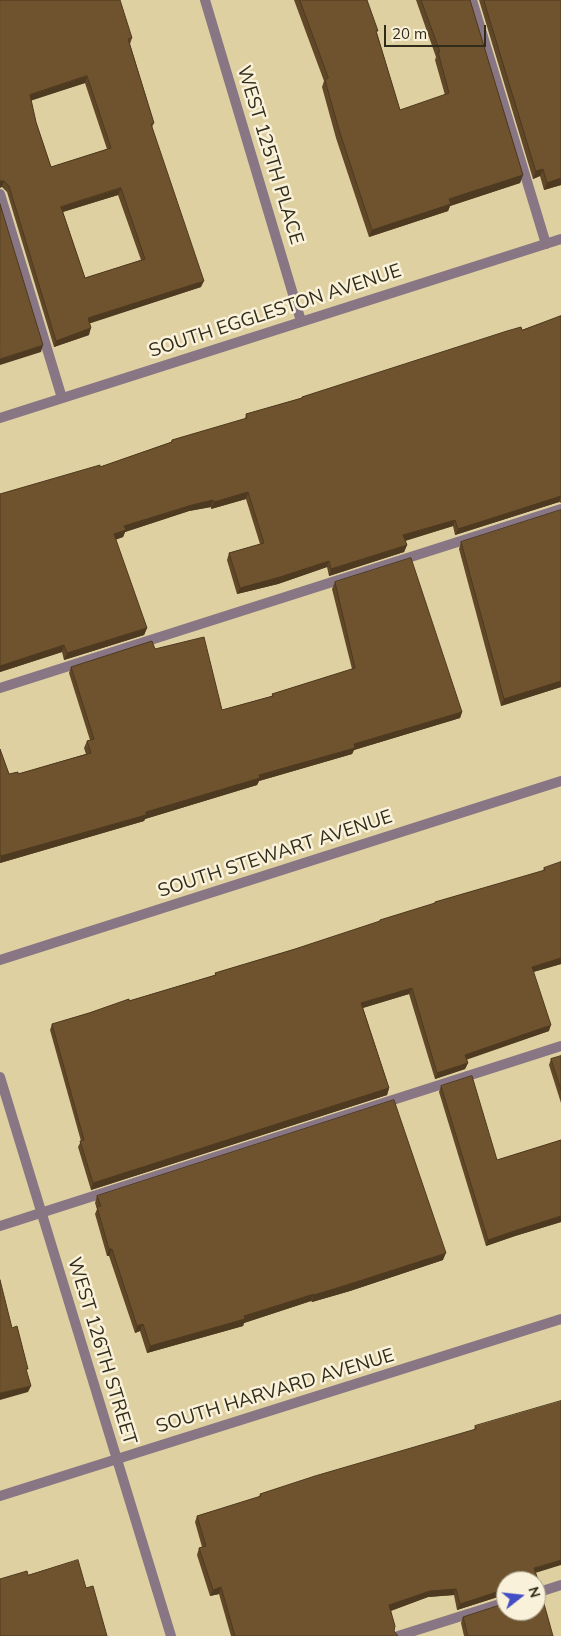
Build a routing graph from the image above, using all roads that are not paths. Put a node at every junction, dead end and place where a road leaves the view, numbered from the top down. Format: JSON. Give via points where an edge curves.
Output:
{"nodes":[{"id":1,"x":205,"y":0,"type":"edge"},
{"id":2,"x":472,"y":0,"type":"edge"},
{"id":3,"x":0,"y":194,"type":"edge"},
{"id":4,"x":561,"y":239,"type":"edge"},
{"id":5,"x":546,"y":244,"type":"junction"},
{"id":6,"x":301,"y":321,"type":"junction"},
{"id":7,"x":62,"y":398,"type":"junction"},
{"id":8,"x":0,"y":418,"type":"edge"},
{"id":9,"x":561,"y":509,"type":"edge"},
{"id":10,"x":0,"y":688,"type":"edge"},
{"id":11,"x":561,"y":781,"type":"edge"},
{"id":12,"x":0,"y":960,"type":"edge"},
{"id":13,"x":561,"y":1046,"type":"edge"},
{"id":14,"x":0,"y":1077,"type":"edge"},
{"id":15,"x":42,"y":1212,"type":"junction"},
{"id":16,"x":0,"y":1226,"type":"edge"},
{"id":17,"x":561,"y":1319,"type":"edge"},
{"id":18,"x":117,"y":1459,"type":"junction"},
{"id":19,"x":0,"y":1496,"type":"edge"},
{"id":20,"x":561,"y":1585,"type":"edge"},
{"id":21,"x":546,"y":1589,"type":"edge"},
{"id":22,"x":496,"y":1605,"type":"edge"},
{"id":23,"x":171,"y":1636,"type":"edge"},
{"id":24,"x":398,"y":1636,"type":"edge"}],
"edges":[{"from":1,"to":6,"type":"street","name":"WEST 125TH PLACE"},
{"from":2,"to":5,"type":"street"},
{"from":3,"to":7,"type":"street"},
{"from":4,"to":5,"type":"street","name":"SOUTH EGGLESTON AVENUE"},
{"from":5,"to":6,"type":"street","name":"SOUTH EGGLESTON AVENUE"},
{"from":6,"to":7,"type":"street","name":"SOUTH EGGLESTON AVENUE"},
{"from":7,"to":8,"type":"street","name":"SOUTH EGGLESTON AVENUE"},
{"from":9,"to":10,"type":"street"},
{"from":11,"to":12,"type":"street","name":"SOUTH STEWART AVENUE"},
{"from":13,"to":15,"type":"street"},
{"from":14,"to":15,"type":"street","name":"WEST 126TH STREET"},
{"from":15,"to":16,"type":"street"},
{"from":15,"to":18,"type":"street","name":"WEST 126TH STREET"},
{"from":17,"to":18,"type":"street","name":"SOUTH HARVARD AVENUE"},
{"from":18,"to":19,"type":"street","name":"SOUTH HARVARD AVENUE"},
{"from":18,"to":23,"type":"street","name":"WEST 126TH STREET"},
{"from":20,"to":21,"type":"street"},
{"from":22,"to":24,"type":"street"}]}
